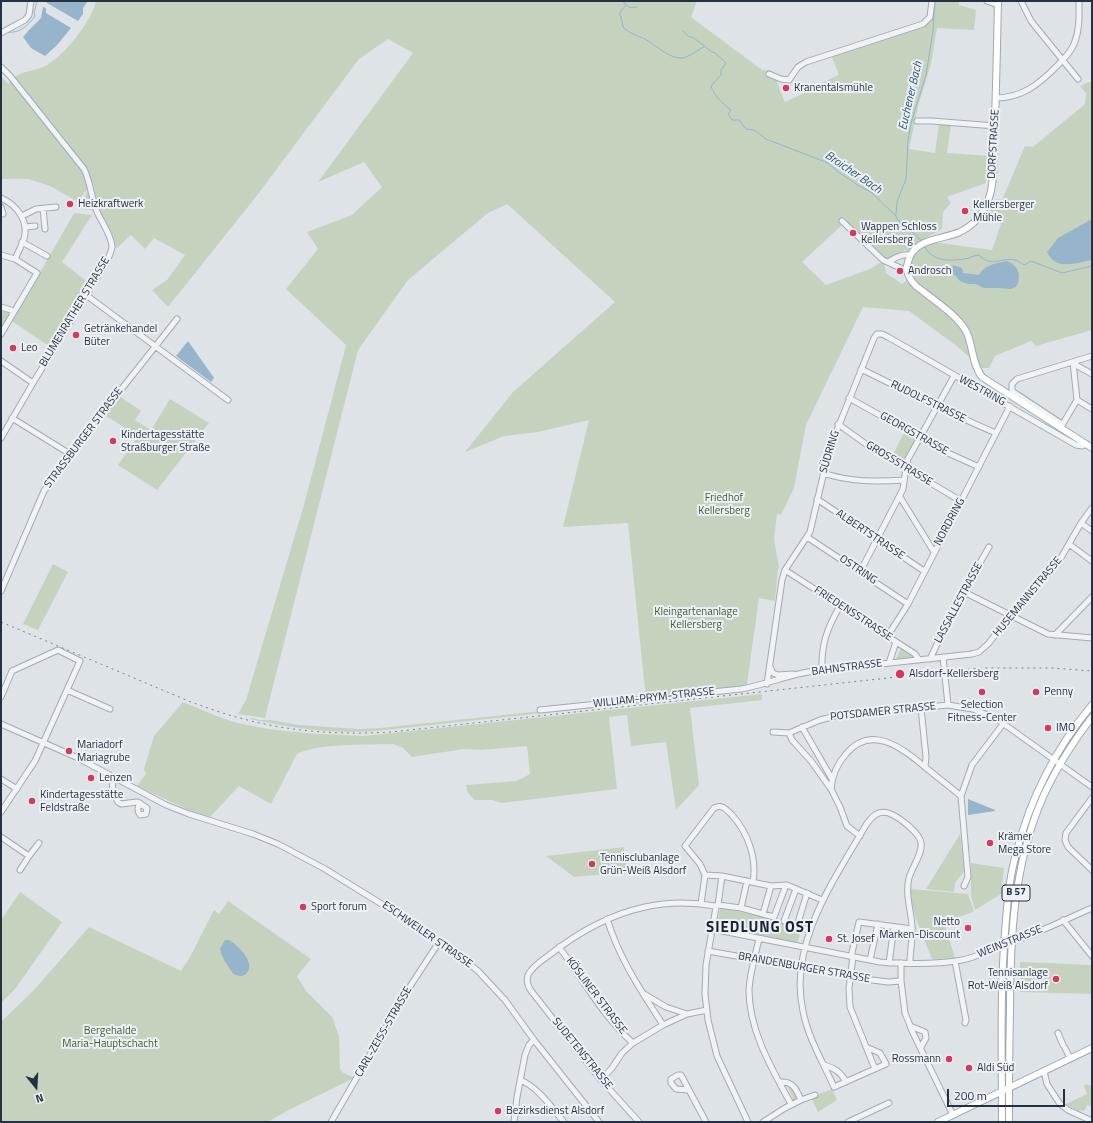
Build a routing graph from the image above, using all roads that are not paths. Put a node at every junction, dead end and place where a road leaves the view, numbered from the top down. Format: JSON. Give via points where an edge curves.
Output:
{"nodes":[{"id":1,"x":31,"y":1,"type":"edge"},
{"id":2,"x":932,"y":1,"type":"edge"},
{"id":3,"x":987,"y":1,"type":"edge"},
{"id":4,"x":1021,"y":1,"type":"edge"},
{"id":5,"x":1079,"y":1,"type":"edge"},
{"id":6,"x":998,"y":3,"type":"edge"},
{"id":7,"x":1,"y":33,"type":"edge"},
{"id":8,"x":1062,"y":60,"type":"junction"},
{"id":9,"x":1,"y":67,"type":"edge"},
{"id":10,"x":769,"y":74,"type":"dead end"},
{"id":11,"x":1078,"y":79,"type":"dead end"},
{"id":12,"x":996,"y":98,"type":"junction"},
{"id":13,"x":917,"y":122,"type":"dead end"},
{"id":14,"x":995,"y":126,"type":"junction"},
{"id":15,"x":1,"y":198,"type":"edge"},
{"id":16,"x":1,"y":207,"type":"edge"},
{"id":17,"x":56,"y":207,"type":"dead end"},
{"id":18,"x":43,"y":208,"type":"junction"},
{"id":19,"x":3,"y":214,"type":"dead end"},
{"id":20,"x":22,"y":216,"type":"junction"},
{"id":21,"x":842,"y":221,"type":"dead end"},
{"id":22,"x":35,"y":226,"type":"dead end"},
{"id":23,"x":25,"y":227,"type":"junction"},
{"id":24,"x":45,"y":229,"type":"dead end"},
{"id":25,"x":22,"y":242,"type":"junction"},
{"id":26,"x":1,"y":255,"type":"edge"},
{"id":27,"x":910,"y":255,"type":"junction"},
{"id":28,"x":47,"y":256,"type":"dead end"},
{"id":29,"x":15,"y":260,"type":"junction"},
{"id":30,"x":888,"y":262,"type":"junction"},
{"id":31,"x":907,"y":271,"type":"junction"},
{"id":32,"x":86,"y":295,"type":"junction"},
{"id":33,"x":1,"y":307,"type":"edge"},
{"id":34,"x":14,"y":311,"type":"junction"},
{"id":35,"x":177,"y":319,"type":"dead end"},
{"id":36,"x":1,"y":334,"type":"edge"},
{"id":37,"x":877,"y":334,"type":"joint"},
{"id":38,"x":156,"y":346,"type":"junction"},
{"id":39,"x":1092,"y":356,"type":"edge"},
{"id":40,"x":1,"y":360,"type":"edge"},
{"id":41,"x":1074,"y":363,"type":"junction"},
{"id":42,"x":861,"y":369,"type":"junction"},
{"id":43,"x":1092,"y":374,"type":"edge"},
{"id":44,"x":954,"y":376,"type":"junction"},
{"id":45,"x":33,"y":382,"type":"junction"},
{"id":46,"x":849,"y":398,"type":"junction"},
{"id":47,"x":228,"y":400,"type":"dead end"},
{"id":48,"x":1077,"y":400,"type":"junction"},
{"id":49,"x":937,"y":406,"type":"junction"},
{"id":50,"x":1010,"y":406,"type":"junction"},
{"id":51,"x":1092,"y":409,"type":"edge"},
{"id":52,"x":12,"y":418,"type":"junction"},
{"id":53,"x":838,"y":424,"type":"junction"},
{"id":54,"x":1061,"y":426,"type":"junction"},
{"id":55,"x":996,"y":433,"type":"junction"},
{"id":56,"x":920,"y":437,"type":"junction"},
{"id":57,"x":1,"y":438,"type":"edge"},
{"id":58,"x":1090,"y":446,"type":"edge"},
{"id":59,"x":70,"y":454,"type":"junction"},
{"id":60,"x":979,"y":467,"type":"junction"},
{"id":61,"x":906,"y":468,"type":"junction"},
{"id":62,"x":823,"y":472,"type":"junction"},
{"id":63,"x":904,"y":480,"type":"junction"},
{"id":64,"x":900,"y":497,"type":"junction"},
{"id":65,"x":817,"y":499,"type":"junction"},
{"id":66,"x":961,"y":501,"type":"junction"},
{"id":67,"x":1092,"y":508,"type":"edge"},
{"id":68,"x":1081,"y":523,"type":"junction"},
{"id":69,"x":1092,"y":531,"type":"edge"},
{"id":70,"x":807,"y":537,"type":"junction"},
{"id":71,"x":877,"y":540,"type":"junction"},
{"id":72,"x":1069,"y":544,"type":"junction"},
{"id":73,"x":989,"y":547,"type":"dead end"},
{"id":74,"x":934,"y":552,"type":"junction"},
{"id":75,"x":1092,"y":561,"type":"edge"},
{"id":76,"x":785,"y":570,"type":"junction"},
{"id":77,"x":924,"y":571,"type":"junction"},
{"id":78,"x":860,"y":572,"type":"junction"},
{"id":79,"x":1,"y":592,"type":"edge"},
{"id":80,"x":964,"y":592,"type":"junction"},
{"id":81,"x":1092,"y":596,"type":"edge"},
{"id":82,"x":908,"y":604,"type":"junction"},
{"id":83,"x":840,"y":606,"type":"junction"},
{"id":84,"x":1010,"y":615,"type":"junction"},
{"id":85,"x":1055,"y":635,"type":"junction"},
{"id":86,"x":887,"y":637,"type":"junction"},
{"id":87,"x":1092,"y":638,"type":"edge"},
{"id":88,"x":896,"y":642,"type":"junction"},
{"id":89,"x":943,"y":657,"type":"junction"},
{"id":90,"x":930,"y":658,"type":"junction"},
{"id":91,"x":919,"y":660,"type":"junction"},
{"id":92,"x":889,"y":663,"type":"junction"},
{"id":93,"x":770,"y":667,"type":"junction"},
{"id":94,"x":822,"y":670,"type":"junction"},
{"id":95,"x":798,"y":674,"type":"junction"},
{"id":96,"x":767,"y":684,"type":"junction"},
{"id":97,"x":67,"y":690,"type":"junction"},
{"id":98,"x":1,"y":697,"type":"edge"},
{"id":99,"x":948,"y":705,"type":"junction"},
{"id":100,"x":1092,"y":705,"type":"edge"},
{"id":101,"x":921,"y":708,"type":"junction"},
{"id":102,"x":110,"y":709,"type":"dead end"},
{"id":103,"x":540,"y":710,"type":"dead end"},
{"id":104,"x":1092,"y":717,"type":"edge"},
{"id":105,"x":1,"y":724,"type":"edge"},
{"id":106,"x":1003,"y":724,"type":"junction"},
{"id":107,"x":802,"y":727,"type":"junction"},
{"id":108,"x":773,"y":732,"type":"dead end"},
{"id":109,"x":789,"y":733,"type":"junction"},
{"id":110,"x":43,"y":742,"type":"junction"},
{"id":111,"x":1053,"y":760,"type":"junction"},
{"id":112,"x":1059,"y":765,"type":"junction"},
{"id":113,"x":925,"y":767,"type":"junction"},
{"id":114,"x":115,"y":777,"type":"junction"},
{"id":115,"x":1,"y":779,"type":"edge"},
{"id":116,"x":832,"y":780,"type":"junction"},
{"id":117,"x":1092,"y":787,"type":"edge"},
{"id":118,"x":17,"y":789,"type":"junction"},
{"id":119,"x":831,"y":789,"type":"junction"},
{"id":120,"x":961,"y":796,"type":"junction"},
{"id":121,"x":1092,"y":798,"type":"edge"},
{"id":122,"x":140,"y":803,"type":"dead end"},
{"id":123,"x":1,"y":812,"type":"edge"},
{"id":124,"x":860,"y":836,"type":"junction"},
{"id":125,"x":1,"y":837,"type":"edge"},
{"id":126,"x":39,"y":842,"type":"dead end"},
{"id":127,"x":29,"y":856,"type":"junction"},
{"id":128,"x":20,"y":870,"type":"dead end"},
{"id":129,"x":1092,"y":870,"type":"edge"},
{"id":130,"x":705,"y":874,"type":"junction"},
{"id":131,"x":722,"y":876,"type":"junction"},
{"id":132,"x":746,"y":881,"type":"junction"},
{"id":133,"x":753,"y":882,"type":"junction"},
{"id":134,"x":786,"y":885,"type":"junction"},
{"id":135,"x":771,"y":886,"type":"junction"},
{"id":136,"x":964,"y":886,"type":"dead end"},
{"id":137,"x":796,"y":888,"type":"junction"},
{"id":138,"x":807,"y":893,"type":"junction"},
{"id":139,"x":822,"y":900,"type":"junction"},
{"id":140,"x":701,"y":904,"type":"junction"},
{"id":141,"x":741,"y":908,"type":"junction"},
{"id":142,"x":1092,"y":908,"type":"edge"},
{"id":143,"x":763,"y":914,"type":"junction"},
{"id":144,"x":607,"y":919,"type":"junction"},
{"id":145,"x":1063,"y":920,"type":"junction"},
{"id":146,"x":878,"y":924,"type":"junction"},
{"id":147,"x":797,"y":926,"type":"junction"},
{"id":148,"x":894,"y":927,"type":"junction"},
{"id":149,"x":712,"y":929,"type":"junction"},
{"id":150,"x":912,"y":929,"type":"junction"},
{"id":151,"x":810,"y":931,"type":"junction"},
{"id":152,"x":759,"y":939,"type":"junction"},
{"id":153,"x":439,"y":942,"type":"junction"},
{"id":154,"x":1011,"y":943,"type":"junction"},
{"id":155,"x":1004,"y":946,"type":"junction"},
{"id":156,"x":559,"y":947,"type":"junction"},
{"id":157,"x":805,"y":948,"type":"junction"},
{"id":158,"x":708,"y":951,"type":"junction"},
{"id":159,"x":1092,"y":956,"type":"edge"},
{"id":160,"x":852,"y":957,"type":"junction"},
{"id":161,"x":754,"y":959,"type":"junction"},
{"id":162,"x":870,"y":960,"type":"junction"},
{"id":163,"x":955,"y":961,"type":"junction"},
{"id":164,"x":890,"y":962,"type":"junction"},
{"id":165,"x":901,"y":963,"type":"junction"},
{"id":166,"x":910,"y":963,"type":"junction"},
{"id":167,"x":802,"y":967,"type":"junction"},
{"id":168,"x":850,"y":976,"type":"junction"},
{"id":169,"x":901,"y":981,"type":"junction"},
{"id":170,"x":639,"y":989,"type":"junction"},
{"id":171,"x":707,"y":1010,"type":"junction"},
{"id":172,"x":687,"y":1014,"type":"junction"},
{"id":173,"x":965,"y":1023,"type":"dead end"},
{"id":174,"x":663,"y":1025,"type":"junction"},
{"id":175,"x":910,"y":1026,"type":"junction"},
{"id":176,"x":1058,"y":1033,"type":"dead end"},
{"id":177,"x":534,"y":1040,"type":"junction"},
{"id":178,"x":634,"y":1043,"type":"junction"},
{"id":179,"x":866,"y":1047,"type":"junction"},
{"id":180,"x":921,"y":1047,"type":"junction"},
{"id":181,"x":1092,"y":1048,"type":"edge"},
{"id":182,"x":1070,"y":1058,"type":"junction"},
{"id":183,"x":824,"y":1065,"type":"junction"},
{"id":184,"x":875,"y":1069,"type":"junction"},
{"id":185,"x":1044,"y":1071,"type":"junction"},
{"id":186,"x":520,"y":1080,"type":"junction"},
{"id":187,"x":601,"y":1080,"type":"junction"},
{"id":188,"x":780,"y":1082,"type":"junction"},
{"id":189,"x":846,"y":1082,"type":"junction"},
{"id":190,"x":1009,"y":1088,"type":"junction"},
{"id":191,"x":688,"y":1090,"type":"dead end"},
{"id":192,"x":1002,"y":1091,"type":"junction"},
{"id":193,"x":815,"y":1095,"type":"dead end"},
{"id":194,"x":801,"y":1100,"type":"junction"},
{"id":195,"x":888,"y":1102,"type":"dead end"},
{"id":196,"x":791,"y":1104,"type":"junction"},
{"id":197,"x":953,"y":1115,"type":"junction"},
{"id":198,"x":1092,"y":1121,"type":"edge"},
{"id":199,"x":331,"y":1122,"type":"edge"},
{"id":200,"x":514,"y":1122,"type":"edge"},
{"id":201,"x":564,"y":1122,"type":"edge"},
{"id":202,"x":599,"y":1122,"type":"edge"},
{"id":203,"x":639,"y":1122,"type":"edge"},
{"id":204,"x":706,"y":1122,"type":"edge"},
{"id":205,"x":748,"y":1122,"type":"edge"},
{"id":206,"x":763,"y":1122,"type":"edge"},
{"id":207,"x":848,"y":1122,"type":"edge"},
{"id":208,"x":938,"y":1122,"type":"edge"},
{"id":209,"x":1002,"y":1122,"type":"edge"},
{"id":210,"x":1009,"y":1122,"type":"edge"}],
"edges":[{"from":1,"to":7,"type":"street","via":[[29,15],[25,20]]},
{"from":2,"to":10,"type":"street","via":[[930,17],[923,24],[806,62],[798,67],[789,80]]},
{"from":3,"to":6,"type":"street"},
{"from":4,"to":8,"type":"street","via":[[1031,21]]},
{"from":5,"to":8,"type":"street","via":[[1074,44]]},
{"from":6,"to":12,"type":"main road","name":"DORFSTRASSE"},
{"from":8,"to":11,"type":"street"},
{"from":8,"to":12,"type":"street","via":[[1046,78],[1029,90],[1006,98]]},
{"from":9,"to":32,"type":"street","name":"BLUMENRATHER STRASSE","via":[[87,175],[97,212],[110,236],[111,253]]},
{"from":12,"to":14,"type":"main road","name":"DORFSTRASSE"},
{"from":13,"to":14,"type":"street","via":[[932,120]]},
{"from":14,"to":27,"type":"main road","name":"DORFSTRASSE","via":[[991,189],[984,210],[975,222],[960,232],[920,244]]},
{"from":15,"to":20,"type":"street","via":[[15,207]]},
{"from":16,"to":19,"type":"street"},
{"from":17,"to":18,"type":"street"},
{"from":18,"to":20,"type":"street"},
{"from":18,"to":24,"type":"street"},
{"from":20,"to":23,"type":"street"},
{"from":21,"to":30,"type":"street","via":[[878,256]]},
{"from":22,"to":23,"type":"street"},
{"from":23,"to":25,"type":"street"},
{"from":25,"to":28,"type":"street"},
{"from":25,"to":29,"type":"street"},
{"from":26,"to":29,"type":"street"},
{"from":27,"to":30,"type":"street","via":[[905,254]]},
{"from":27,"to":31,"type":"main road"},
{"from":29,"to":34,"type":"street","via":[[38,273]]},
{"from":30,"to":31,"type":"street"},
{"from":31,"to":54,"type":"main road","via":[[916,286],[958,320],[968,337],[976,367],[982,377]]},
{"from":32,"to":38,"type":"street"},
{"from":32,"to":45,"type":"street","name":"BLUMENRATHER STRASSE"},
{"from":33,"to":34,"type":"street"},
{"from":34,"to":36,"type":"street"},
{"from":35,"to":38,"type":"street","name":"STRASSBURGER STRASSE"},
{"from":37,"to":42,"type":"street","name":"SÜDRING"},
{"from":37,"to":44,"type":"street","name":"WESTRING","via":[[882,334]]},
{"from":38,"to":47,"type":"street"},
{"from":38,"to":59,"type":"street","name":"STRASSBURGER STRASSE"},
{"from":39,"to":41,"type":"street"},
{"from":40,"to":45,"type":"street"},
{"from":41,"to":43,"type":"street"},
{"from":41,"to":48,"type":"street"},
{"from":41,"to":54,"type":"street","via":[[1017,378],[1011,386],[1012,391]]},
{"from":42,"to":46,"type":"street","name":"SÜDRING"},
{"from":42,"to":49,"type":"street","name":"RUDOLFSTRASSE"},
{"from":44,"to":49,"type":"street"},
{"from":44,"to":50,"type":"street","name":"WESTRING"},
{"from":45,"to":52,"type":"street","name":"BLUMENRATHER STRASSE"},
{"from":46,"to":53,"type":"street","name":"SÜDRING"},
{"from":46,"to":56,"type":"street","name":"GEORGSTRASSE"},
{"from":48,"to":51,"type":"street"},
{"from":48,"to":54,"type":"street"},
{"from":49,"to":55,"type":"street","name":"RUDOLFSTRASSE","via":[[958,418]]},
{"from":49,"to":56,"type":"street"},
{"from":50,"to":55,"type":"street","name":"NORDRING"},
{"from":50,"to":58,"type":"street","name":"WESTRING","via":[[1076,445]]},
{"from":52,"to":57,"type":"street","name":"BLUMENRATHER STRASSE"},
{"from":52,"to":59,"type":"street"},
{"from":53,"to":61,"type":"street","name":"GROSSSTRASSE"},
{"from":53,"to":62,"type":"street","name":"SÜDRING"},
{"from":54,"to":58,"type":"main road"},
{"from":55,"to":60,"type":"street","name":"NORDRING"},
{"from":56,"to":60,"type":"street","name":"GEORGSTRASSE"},
{"from":56,"to":61,"type":"street"},
{"from":59,"to":79,"type":"street","name":"STRASSBURGER STRASSE","via":[[44,491]]},
{"from":60,"to":66,"type":"street","name":"NORDRING"},
{"from":61,"to":63,"type":"street"},
{"from":61,"to":66,"type":"street","name":"GROSSSTRASSE"},
{"from":62,"to":63,"type":"street","via":[[841,478],[866,481]]},
{"from":62,"to":65,"type":"street","name":"SÜDRING"},
{"from":63,"to":64,"type":"street"},
{"from":64,"to":71,"type":"street"},
{"from":64,"to":74,"type":"street"},
{"from":65,"to":70,"type":"street","name":"SÜDRING"},
{"from":65,"to":71,"type":"street","name":"ALBERTSTRASSE"},
{"from":66,"to":74,"type":"street","name":"NORDRING"},
{"from":67,"to":68,"type":"street","name":"HUSEMANNSTRASSE"},
{"from":68,"to":69,"type":"street"},
{"from":68,"to":72,"type":"street","name":"HUSEMANNSTRASSE"},
{"from":70,"to":76,"type":"street","name":"SÜDRING"},
{"from":70,"to":78,"type":"street","name":"OSTRING"},
{"from":71,"to":77,"type":"street","name":"ALBERTSTRASSE"},
{"from":71,"to":78,"type":"street"},
{"from":72,"to":75,"type":"street"},
{"from":72,"to":84,"type":"street","name":"HUSEMANNSTRASSE","via":[[1058,563]]},
{"from":73,"to":80,"type":"street","name":"LASSALLESTRASSE"},
{"from":74,"to":77,"type":"street","name":"NORDRING"},
{"from":76,"to":83,"type":"street","name":"FRIEDENSSTRASSE"},
{"from":76,"to":93,"type":"street","name":"SÜDRING"},
{"from":77,"to":82,"type":"street","name":"NORDRING"},
{"from":78,"to":82,"type":"street","name":"OSTRING"},
{"from":80,"to":84,"type":"street"},
{"from":80,"to":90,"type":"street","name":"LASSALLESTRASSE"},
{"from":81,"to":85,"type":"street"},
{"from":82,"to":86,"type":"street","name":"NORDRING"},
{"from":83,"to":86,"type":"street","name":"FRIEDENSSTRASSE"},
{"from":83,"to":94,"type":"street","via":[[828,627]]},
{"from":84,"to":85,"type":"street"},
{"from":84,"to":89,"type":"street","name":"HUSEMANNSTRASSE","via":[[979,652]]},
{"from":85,"to":87,"type":"street"},
{"from":86,"to":88,"type":"street","name":"FRIEDENSSTRASSE"},
{"from":88,"to":91,"type":"street","name":"FRIEDENSSTRASSE","via":[[916,654]]},
{"from":88,"to":92,"type":"street"},
{"from":89,"to":90,"type":"street","name":"BAHNSTRASSE"},
{"from":89,"to":99,"type":"street"},
{"from":90,"to":91,"type":"street","name":"BAHNSTRASSE"},
{"from":91,"to":92,"type":"street","name":"BAHNSTRASSE"},
{"from":92,"to":94,"type":"street","name":"BAHNSTRASSE"},
{"from":93,"to":95,"type":"street","name":"BAHNSTRASSE","via":[[773,673],[778,675]]},
{"from":93,"to":96,"type":"street","name":"SÜDRING"},
{"from":94,"to":95,"type":"street","name":"BAHNSTRASSE"},
{"from":95,"to":96,"type":"street","name":"BAHNSTRASSE"},
{"from":96,"to":103,"type":"street","name":"WILLIAM-PRYM-STRASSE","via":[[741,689]]},
{"from":97,"to":98,"type":"street","via":[[80,661],[58,650],[12,671]]},
{"from":97,"to":102,"type":"street"},
{"from":97,"to":110,"type":"street"},
{"from":99,"to":101,"type":"street","name":"POTSDAMER STRASSE"},
{"from":99,"to":106,"type":"street","name":"POTSDAMER STRASSE","via":[[979,710]]},
{"from":100,"to":111,"type":"main road","number":"B 57"},
{"from":101,"to":107,"type":"street","name":"POTSDAMER STRASSE","via":[[840,715]]},
{"from":101,"to":113,"type":"street"},
{"from":104,"to":112,"type":"main road","number":"B 57"},
{"from":105,"to":110,"type":"street","name":"ESCHWEILER STRASSE"},
{"from":106,"to":111,"type":"street","name":"POTSDAMER STRASSE"},
{"from":106,"to":120,"type":"street","via":[[972,765]]},
{"from":107,"to":109,"type":"street","name":"POTSDAMER STRASSE"},
{"from":107,"to":116,"type":"street"},
{"from":108,"to":109,"type":"street","name":"POTSDAMER STRASSE"},
{"from":109,"to":119,"type":"street"},
{"from":110,"to":114,"type":"street","name":"ESCHWEILER STRASSE"},
{"from":110,"to":118,"type":"street"},
{"from":111,"to":112,"type":"street","name":"POTSDAMER STRASSE"},
{"from":111,"to":155,"type":"main road","number":"B 57","via":[[1030,808],[1016,854]]},
{"from":112,"to":117,"type":"street","name":"POTSDAMER STRASSE"},
{"from":112,"to":154,"type":"main road","number":"B 57","via":[[1043,797],[1024,851],[1016,890]]},
{"from":113,"to":116,"type":"street","via":[[893,744],[871,740],[858,744],[849,751],[838,765]]},
{"from":113,"to":120,"type":"street"},
{"from":114,"to":122,"type":"street","via":[[112,788],[118,802]]},
{"from":114,"to":153,"type":"street","name":"ESCHWEILER STRASSE","via":[[166,805],[254,834],[290,849],[365,893]]},
{"from":115,"to":118,"type":"street"},
{"from":116,"to":119,"type":"street"},
{"from":118,"to":123,"type":"street"},
{"from":119,"to":124,"type":"street","via":[[847,826]]},
{"from":120,"to":136,"type":"street","via":[[968,877]]},
{"from":121,"to":129,"type":"street","via":[[1065,837],[1067,844]]},
{"from":124,"to":139,"type":"street"},
{"from":124,"to":150,"type":"street","via":[[872,816],[882,812],[898,818],[920,838],[921,848],[908,885]]},
{"from":125,"to":127,"type":"street"},
{"from":126,"to":127,"type":"street"},
{"from":127,"to":128,"type":"street"},
{"from":130,"to":131,"type":"street"},
{"from":130,"to":133,"type":"street","via":[[685,846],[714,808],[722,806],[737,821],[747,838],[753,864]]},
{"from":130,"to":140,"type":"street"},
{"from":131,"to":132,"type":"street"},
{"from":131,"to":141,"type":"street","via":[[718,905]]},
{"from":132,"to":133,"type":"street"},
{"from":132,"to":141,"type":"street"},
{"from":133,"to":135,"type":"street"},
{"from":134,"to":135,"type":"street"},
{"from":134,"to":137,"type":"street"},
{"from":134,"to":143,"type":"street","via":[[774,917]]},
{"from":135,"to":143,"type":"street"},
{"from":137,"to":138,"type":"street"},
{"from":137,"to":147,"type":"street","via":[[784,921]]},
{"from":138,"to":139,"type":"street"},
{"from":138,"to":147,"type":"street"},
{"from":139,"to":151,"type":"street"},
{"from":140,"to":144,"type":"street","via":[[658,905],[632,910]]},
{"from":140,"to":149,"type":"street","via":[[715,906]]},
{"from":141,"to":143,"type":"street"},
{"from":142,"to":145,"type":"street","name":"WEINSTRASSE"},
{"from":144,"to":156,"type":"street"},
{"from":144,"to":170,"type":"street","via":[[619,953]]},
{"from":145,"to":154,"type":"street","name":"WEINSTRASSE"},
{"from":145,"to":159,"type":"street"},
{"from":146,"to":148,"type":"street"},
{"from":146,"to":160,"type":"street","via":[[859,922]]},
{"from":146,"to":162,"type":"street"},
{"from":147,"to":151,"type":"street"},
{"from":148,"to":150,"type":"street"},
{"from":148,"to":164,"type":"street"},
{"from":149,"to":152,"type":"street","name":"WEINSTRASSE"},
{"from":149,"to":158,"type":"street"},
{"from":150,"to":166,"type":"street"},
{"from":151,"to":157,"type":"street"},
{"from":152,"to":157,"type":"street","name":"WEINSTRASSE"},
{"from":152,"to":161,"type":"street"},
{"from":153,"to":177,"type":"street","name":"ESCHWEILER STRASSE","via":[[478,971],[505,1000]]},
{"from":153,"to":199,"type":"street","name":"CARL-ZEISS-STRASSE","via":[[407,991]]},
{"from":154,"to":155,"type":"street","name":"WEINSTRASSE"},
{"from":154,"to":190,"type":"main road","number":"B 57"},
{"from":155,"to":163,"type":"street","name":"WEINSTRASSE"},
{"from":155,"to":192,"type":"main road","number":"B 57"},
{"from":156,"to":178,"type":"street","name":"KÖSLINER STRASSE","via":[[610,1019]]},
{"from":156,"to":187,"type":"street","name":"SUDETENSTRASSE","via":[[531,970],[528,985]]},
{"from":157,"to":160,"type":"street","name":"WEINSTRASSE"},
{"from":157,"to":167,"type":"street"},
{"from":158,"to":161,"type":"street","name":"BRANDENBURGER STRASSE"},
{"from":158,"to":171,"type":"street","via":[[705,977]]},
{"from":160,"to":162,"type":"street","name":"WEINSTRASSE"},
{"from":160,"to":168,"type":"street"},
{"from":161,"to":167,"type":"street","name":"BRANDENBURGER STRASSE"},
{"from":161,"to":188,"type":"street","via":[[750,989],[751,1011],[759,1039]]},
{"from":162,"to":164,"type":"street","name":"WEINSTRASSE"},
{"from":163,"to":166,"type":"street","name":"WEINSTRASSE"},
{"from":163,"to":173,"type":"street"},
{"from":164,"to":165,"type":"street","name":"WEINSTRASSE"},
{"from":165,"to":166,"type":"street","name":"WEINSTRASSE"},
{"from":165,"to":169,"type":"street"},
{"from":167,"to":168,"type":"street","name":"BRANDENBURGER STRASSE"},
{"from":167,"to":183,"type":"street","via":[[800,992],[803,1012]]},
{"from":168,"to":169,"type":"street","name":"BRANDENBURGER STRASSE","via":[[888,982]]},
{"from":168,"to":179,"type":"street","via":[[850,1007]]},
{"from":169,"to":175,"type":"street","via":[[903,1006]]},
{"from":170,"to":172,"type":"street","via":[[656,1002]]},
{"from":170,"to":174,"type":"street"},
{"from":171,"to":172,"type":"street"},
{"from":171,"to":205,"type":"street","via":[[713,1046]]},
{"from":172,"to":174,"type":"street"},
{"from":174,"to":178,"type":"street"},
{"from":175,"to":180,"type":"street"},
{"from":175,"to":180,"type":"street","via":[[925,1032],[926,1038]]},
{"from":176,"to":182,"type":"street"},
{"from":177,"to":186,"type":"street","via":[[527,1050]]},
{"from":177,"to":202,"type":"street","name":"ESCHWEILER STRASSE"},
{"from":178,"to":187,"type":"street","via":[[622,1053]]},
{"from":179,"to":184,"type":"street"},
{"from":179,"to":184,"type":"street","via":[[880,1053],[886,1064]]},
{"from":180,"to":197,"type":"street"},
{"from":181,"to":182,"type":"main road"},
{"from":182,"to":185,"type":"main road"},
{"from":183,"to":189,"type":"street","via":[[834,1068]]},
{"from":183,"to":189,"type":"street","via":[[834,1087]]},
{"from":184,"to":189,"type":"street"},
{"from":185,"to":190,"type":"main road"},
{"from":185,"to":198,"type":"street","via":[[1046,1082],[1060,1104]]},
{"from":186,"to":200,"type":"street"},
{"from":186,"to":201,"type":"street","via":[[534,1088]]},
{"from":187,"to":203,"type":"street","name":"SUDETENSTRASSE"},
{"from":188,"to":194,"type":"street","via":[[793,1085]]},
{"from":188,"to":196,"type":"street"},
{"from":190,"to":192,"type":"main road"},
{"from":190,"to":210,"type":"main road","number":"B 57"},
{"from":191,"to":204,"type":"street"},
{"from":192,"to":197,"type":"main road"},
{"from":192,"to":209,"type":"main road","number":"B 57"},
{"from":193,"to":194,"type":"street"},
{"from":194,"to":196,"type":"street"},
{"from":195,"to":207,"type":"street"},
{"from":196,"to":206,"type":"street"},
{"from":197,"to":208,"type":"main road"}]}
